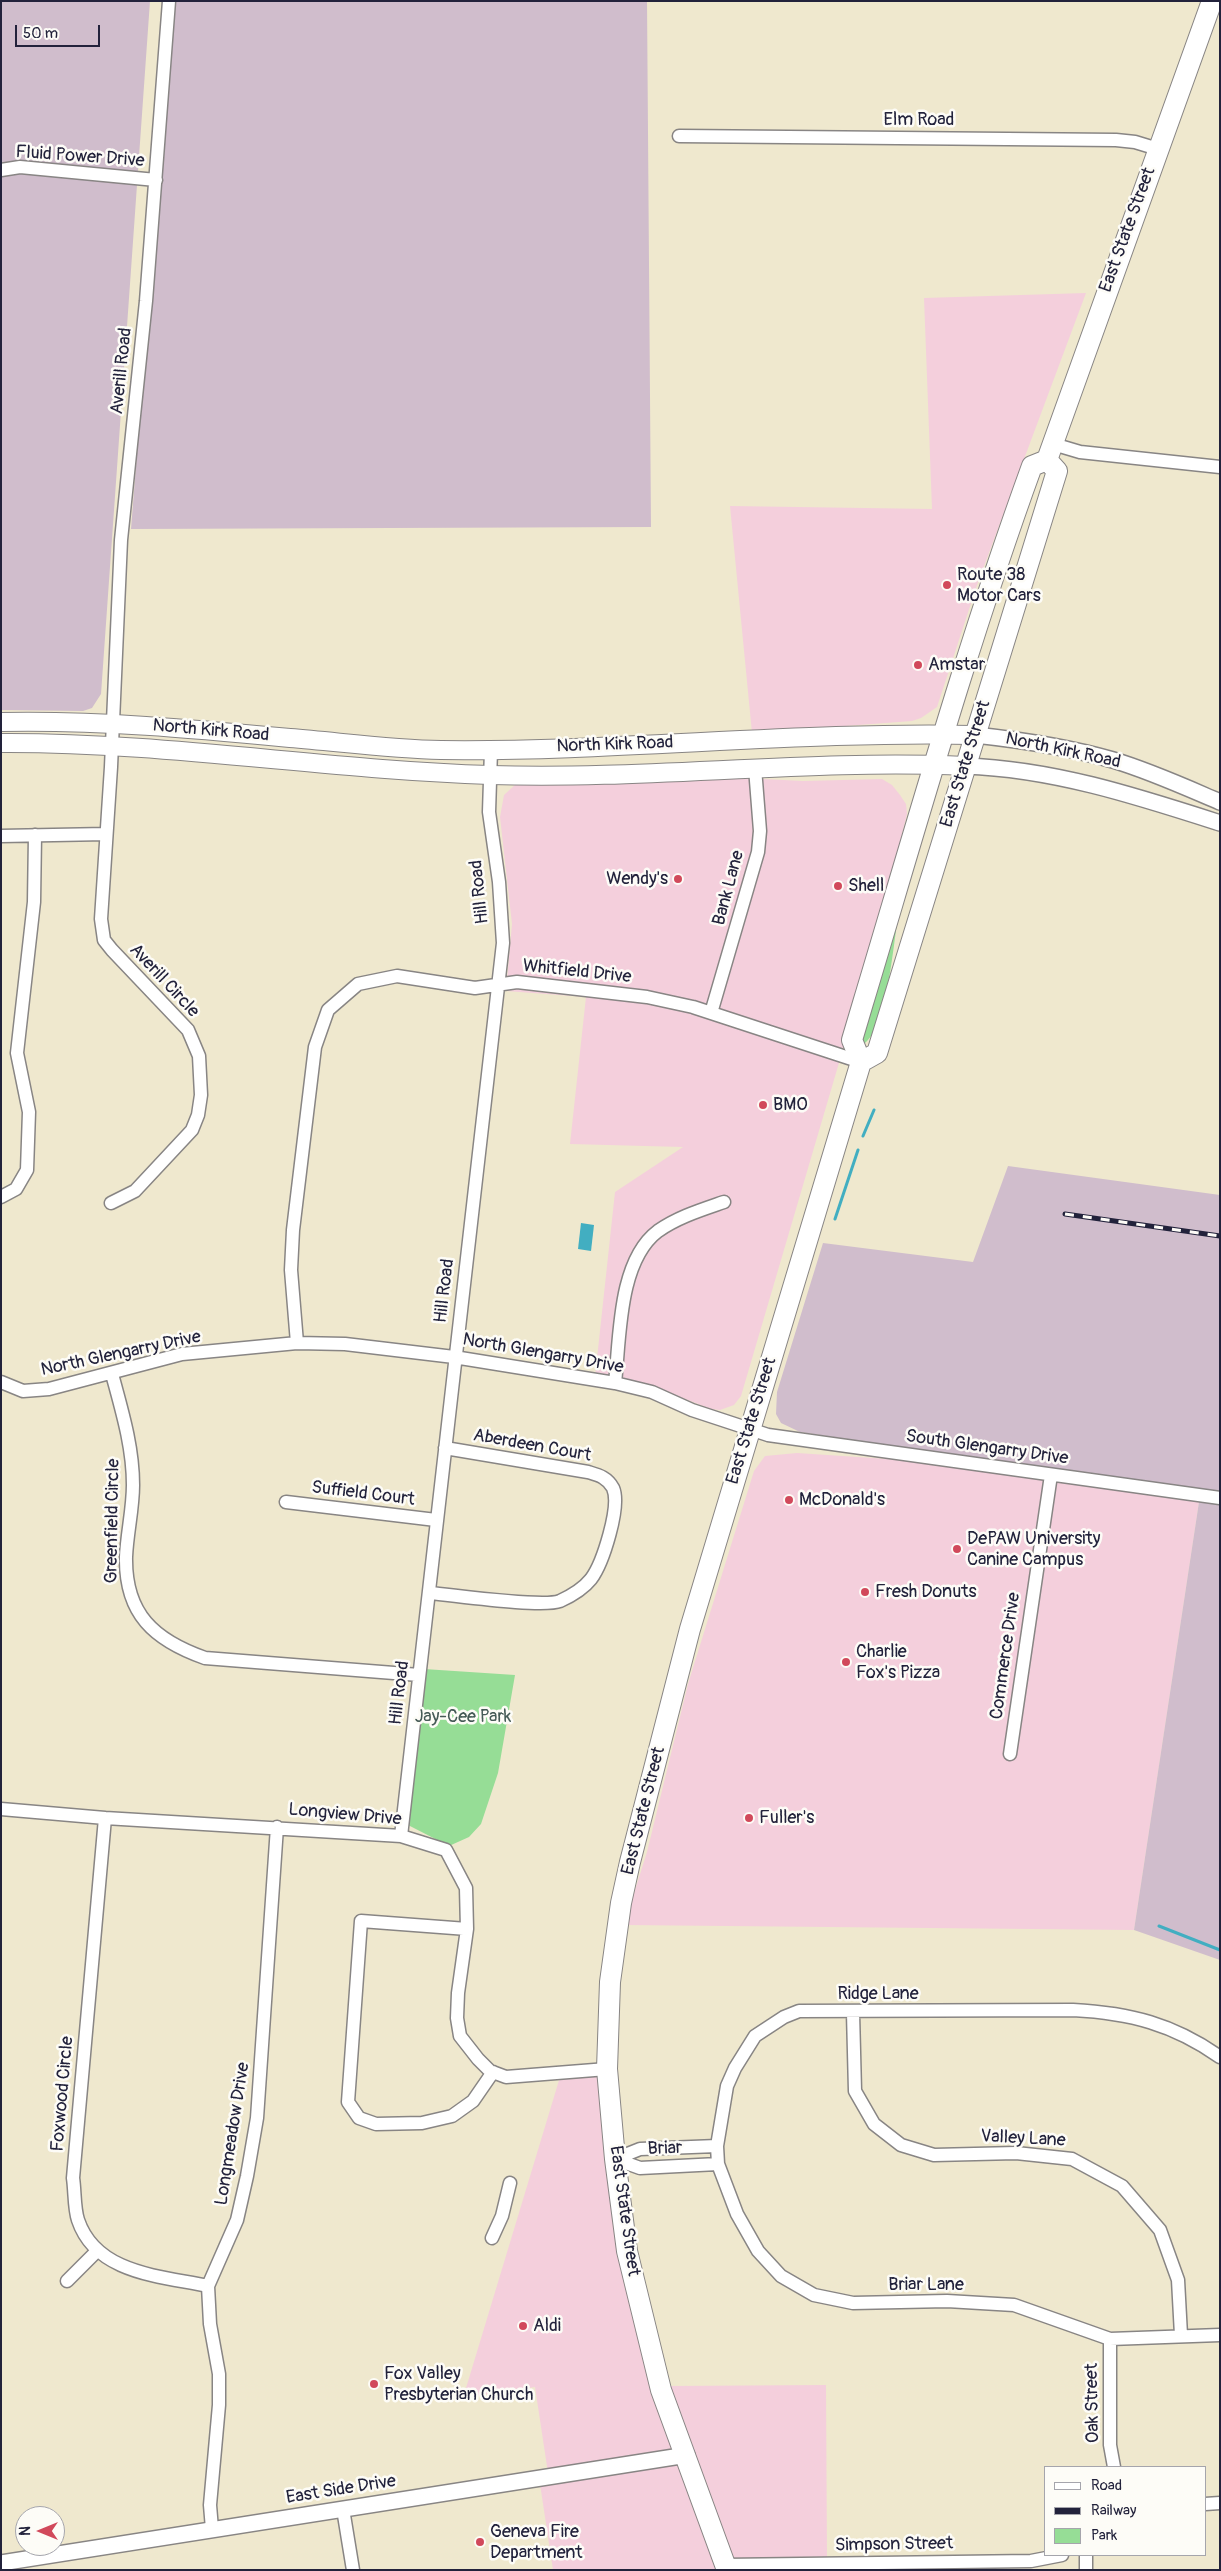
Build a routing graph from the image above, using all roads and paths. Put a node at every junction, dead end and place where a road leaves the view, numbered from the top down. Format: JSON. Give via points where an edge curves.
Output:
{"nodes":[{"id":1,"x":169,"y":1,"type":"edge"},
{"id":2,"x":1212,"y":1,"type":"edge"},
{"id":3,"x":679,"y":136,"type":"dead end"},
{"id":4,"x":1158,"y":149,"type":"junction"},
{"id":5,"x":1,"y":170,"type":"edge"},
{"id":6,"x":156,"y":180,"type":"junction"},
{"id":7,"x":1050,"y":452,"type":"junction"},
{"id":8,"x":1220,"y":468,"type":"edge"},
{"id":9,"x":1,"y":722,"type":"edge"},
{"id":10,"x":112,"y":724,"type":"junction"},
{"id":11,"x":945,"y":734,"type":"junction"},
{"id":12,"x":975,"y":735,"type":"junction"},
{"id":13,"x":1,"y":743,"type":"edge"},
{"id":14,"x":112,"y":745,"type":"junction"},
{"id":15,"x":491,"y":750,"type":"junction"},
{"id":16,"x":935,"y":764,"type":"junction"},
{"id":17,"x":965,"y":766,"type":"junction"},
{"id":18,"x":755,"y":768,"type":"junction"},
{"id":19,"x":489,"y":775,"type":"junction"},
{"id":20,"x":1220,"y":802,"type":"edge"},
{"id":21,"x":1220,"y":823,"type":"edge"},
{"id":22,"x":106,"y":834,"type":"junction"},
{"id":23,"x":35,"y":835,"type":"junction"},
{"id":24,"x":1,"y":836,"type":"edge"},
{"id":25,"x":498,"y":985,"type":"junction"},
{"id":26,"x":711,"y":1013,"type":"junction"},
{"id":27,"x":861,"y":1062,"type":"junction"},
{"id":28,"x":1,"y":1197,"type":"edge"},
{"id":29,"x":724,"y":1202,"type":"dead end"},
{"id":30,"x":111,"y":1203,"type":"dead end"},
{"id":31,"x":297,"y":1344,"type":"junction"},
{"id":32,"x":454,"y":1357,"type":"junction"},
{"id":33,"x":112,"y":1374,"type":"junction"},
{"id":34,"x":1,"y":1382,"type":"edge"},
{"id":35,"x":615,"y":1383,"type":"junction"},
{"id":36,"x":749,"y":1430,"type":"junction"},
{"id":37,"x":445,"y":1448,"type":"junction"},
{"id":38,"x":1051,"y":1475,"type":"junction"},
{"id":39,"x":1220,"y":1498,"type":"edge"},
{"id":40,"x":286,"y":1502,"type":"dead end"},
{"id":41,"x":436,"y":1520,"type":"junction"},
{"id":42,"x":430,"y":1593,"type":"junction"},
{"id":43,"x":419,"y":1675,"type":"junction"},
{"id":44,"x":1010,"y":1754,"type":"dead end"},
{"id":45,"x":1,"y":1809,"type":"edge"},
{"id":46,"x":105,"y":1818,"type":"junction"},
{"id":47,"x":277,"y":1827,"type":"junction"},
{"id":48,"x":401,"y":1836,"type":"junction"},
{"id":49,"x":467,"y":1929,"type":"junction"},
{"id":50,"x":853,"y":2012,"type":"junction"},
{"id":51,"x":1220,"y":2057,"type":"edge"},
{"id":52,"x":607,"y":2069,"type":"junction"},
{"id":53,"x":493,"y":2072,"type":"junction"},
{"id":54,"x":717,"y":2146,"type":"junction"},
{"id":55,"x":614,"y":2158,"type":"junction"},
{"id":56,"x":718,"y":2164,"type":"junction"},
{"id":57,"x":510,"y":2183,"type":"dead end"},
{"id":58,"x":492,"y":2238,"type":"dead end"},
{"id":59,"x":97,"y":2251,"type":"junction"},
{"id":60,"x":67,"y":2281,"type":"dead end"},
{"id":61,"x":208,"y":2286,"type":"junction"},
{"id":62,"x":1220,"y":2335,"type":"edge"},
{"id":63,"x":1182,"y":2336,"type":"junction"},
{"id":64,"x":1110,"y":2339,"type":"junction"},
{"id":65,"x":687,"y":2455,"type":"junction"},
{"id":66,"x":1114,"y":2466,"type":"edge"},
{"id":67,"x":1206,"y":2504,"type":"edge"},
{"id":68,"x":1220,"y":2504,"type":"edge"},
{"id":69,"x":343,"y":2509,"type":"junction"},
{"id":70,"x":212,"y":2529,"type":"junction"},
{"id":71,"x":1057,"y":2556,"type":"edge"},
{"id":72,"x":1086,"y":2556,"type":"edge"},
{"id":73,"x":1,"y":2562,"type":"edge"},
{"id":74,"x":726,"y":2567,"type":"edge"},
{"id":75,"x":353,"y":2570,"type":"edge"},
{"id":76,"x":1086,"y":2570,"type":"edge"}],
"edges":[{"from":1,"to":6,"type":"street","name":"Averill Road"},
{"from":2,"to":4,"type":"main road","name":"East State Street"},
{"from":3,"to":4,"type":"street","name":"Elm Road","via":[[1116,140]]},
{"from":4,"to":7,"type":"main road","name":"East State Street"},
{"from":5,"to":6,"type":"street","name":"Fluid Power Drive","via":[[20,167]]},
{"from":6,"to":10,"type":"street","name":"Averill Road","via":[[121,540]]},
{"from":7,"to":8,"type":"street","via":[[1080,452]]},
{"from":7,"to":11,"type":"main road","name":"East State Street","via":[[1032,466]]},
{"from":7,"to":12,"type":"main road","name":"East State Street","via":[[1058,471]]},
{"from":9,"to":10,"type":"main road","name":"North Kirk Road"},
{"from":10,"to":14,"type":"street","name":"Averill Road"},
{"from":10,"to":15,"type":"main road","name":"North Kirk Road","via":[[402,748]]},
{"from":11,"to":12,"type":"main road","name":"North Kirk Road"},
{"from":11,"to":15,"type":"main road","name":"North Kirk Road"},
{"from":11,"to":16,"type":"main road","name":"East State Street"},
{"from":12,"to":17,"type":"main road","name":"East State Street"},
{"from":12,"to":20,"type":"street","name":"North Kirk Road","via":[[1048,745],[1109,759]]},
{"from":13,"to":14,"type":"main road","name":"North Kirk Road"},
{"from":14,"to":19,"type":"main road","name":"North Kirk Road"},
{"from":14,"to":22,"type":"street","name":"Averill Circle"},
{"from":15,"to":19,"type":"street","name":"Hill Road"},
{"from":16,"to":17,"type":"main road","name":"North Kirk Road"},
{"from":16,"to":18,"type":"main road","name":"North Kirk Road"},
{"from":16,"to":27,"type":"main road","name":"East State Street","via":[[852,1040]]},
{"from":17,"to":21,"type":"street","name":"North Kirk Road","via":[[1004,768],[1080,782]]},
{"from":17,"to":27,"type":"main road","name":"East State Street","via":[[877,1053]]},
{"from":18,"to":19,"type":"main road","name":"North Kirk Road","via":[[561,776]]},
{"from":18,"to":26,"type":"street","name":"Bank Lane","via":[[760,831],[758,852]]},
{"from":19,"to":25,"type":"street","name":"Hill Road","via":[[490,832],[499,882],[503,943]]},
{"from":22,"to":23,"type":"street"},
{"from":22,"to":30,"type":"street","name":"Averill Circle","via":[[101,906],[104,940],[188,1030],[199,1056],[201,1072],[199,1109],[192,1130],[135,1191]]},
{"from":23,"to":24,"type":"street"},
{"from":23,"to":28,"type":"street","via":[[34,902],[17,1054],[29,1112],[27,1170],[16,1190]]},
{"from":25,"to":26,"type":"street","name":"Whitfield Drive","via":[[516,982],[647,997]]},
{"from":25,"to":31,"type":"street","name":"Whitfield Drive","via":[[475,988],[398,976],[358,984],[328,1010],[315,1047],[293,1230],[291,1270]]},
{"from":25,"to":32,"type":"street","name":"Hill Road"},
{"from":26,"to":27,"type":"street","name":"Whitfield Drive"},
{"from":27,"to":36,"type":"main road","name":"East State Street"},
{"from":29,"to":35,"type":"street","via":[[681,1217],[656,1232],[637,1256],[626,1286]]},
{"from":31,"to":32,"type":"street","name":"North Glengarry Drive","via":[[345,1344]]},
{"from":31,"to":33,"type":"street","name":"North Glengarry Drive","via":[[182,1354]]},
{"from":32,"to":35,"type":"street","name":"North Glengarry Drive"},
{"from":32,"to":37,"type":"street","name":"Hill Road"},
{"from":33,"to":34,"type":"street","name":"North Glengarry Drive","via":[[49,1389],[22,1391]]},
{"from":33,"to":43,"type":"street","name":"Greenfield Circle","via":[[132,1448],[134,1486],[126,1558],[130,1596],[148,1627],[179,1649],[204,1658]]},
{"from":35,"to":36,"type":"street","name":"North Glengarry Drive","via":[[652,1392]]},
{"from":36,"to":38,"type":"street","name":"South Glengarry Drive"},
{"from":36,"to":52,"type":"main road","name":"East State Street","via":[[690,1629],[621,1903],[610,1982]]},
{"from":37,"to":41,"type":"street","name":"Hill Road"},
{"from":37,"to":42,"type":"street","name":"Aberdeen Court","via":[[603,1477],[616,1498],[615,1511],[591,1579],[576,1593],[558,1602]]},
{"from":38,"to":39,"type":"street","name":"South Glengarry Drive"},
{"from":38,"to":44,"type":"street","name":"Commerce Drive"},
{"from":40,"to":41,"type":"street","name":"Suffield Court"},
{"from":41,"to":42,"type":"street","name":"Hill Road"},
{"from":42,"to":43,"type":"street","name":"Hill Road"},
{"from":43,"to":48,"type":"street","name":"Hill Road"},
{"from":45,"to":46,"type":"street","name":"Longview Drive"},
{"from":46,"to":47,"type":"street","name":"Longview Drive"},
{"from":46,"to":59,"type":"street","name":"Foxwood Circle","via":[[73,2178],[78,2220]]},
{"from":47,"to":48,"type":"street","name":"Longview Drive"},
{"from":47,"to":61,"type":"street","name":"Longmeadow Drive","via":[[257,2118],[238,2215]]},
{"from":48,"to":49,"type":"street","name":"Longview Drive","via":[[446,1850],[451,1856],[468,1894]]},
{"from":49,"to":53,"type":"street","name":"Longview Drive","via":[[458,1993],[458,2032],[478,2059]]},
{"from":49,"to":53,"type":"street","via":[[361,1921],[348,2102],[359,2118],[376,2124],[422,2123],[452,2116],[473,2101]]},
{"from":50,"to":51,"type":"street","name":"Ridge Lane","via":[[1113,2012],[1172,2028]]},
{"from":50,"to":54,"type":"street","name":"Ridge Lane","via":[[799,2011],[755,2036],[730,2079]]},
{"from":50,"to":63,"type":"street","name":"Valley Lane","via":[[855,2091],[874,2124],[901,2145],[934,2155],[1016,2153],[1072,2159],[1122,2186],[1160,2230],[1178,2280]]},
{"from":52,"to":53,"type":"street","via":[[513,2078]]},
{"from":52,"to":55,"type":"main road","name":"East State Street"},
{"from":54,"to":55,"type":"street","via":[[640,2149]]},
{"from":54,"to":56,"type":"street","name":"Briar Lane"},
{"from":55,"to":56,"type":"street","name":"Briar","via":[[640,2168]]},
{"from":55,"to":65,"type":"main road","name":"East State Street","via":[[627,2252],[642,2319],[661,2390]]},
{"from":56,"to":64,"type":"street","name":"Briar Lane","via":[[737,2214],[758,2251],[782,2276],[814,2295],[853,2303],[947,2301],[1014,2305]]},
{"from":57,"to":58,"type":"street","via":[[502,2216]]},
{"from":59,"to":60,"type":"street"},
{"from":59,"to":61,"type":"street","name":"Foxwood Circle","via":[[116,2264],[137,2271]]},
{"from":61,"to":70,"type":"street","name":"Longmeadow Drive","via":[[210,2324],[219,2374],[210,2505]]},
{"from":62,"to":63,"type":"street","name":"Briar Lane"},
{"from":63,"to":64,"type":"street","name":"Briar Lane"},
{"from":64,"to":66,"type":"street","name":"Oak Street","via":[[1110,2446]]},
{"from":65,"to":69,"type":"street","name":"East Side Drive"},
{"from":65,"to":74,"type":"main road","name":"East State Street"},
{"from":67,"to":68,"type":"street"},
{"from":69,"to":70,"type":"street","name":"East Side Drive"},
{"from":69,"to":75,"type":"street"},
{"from":70,"to":73,"type":"street","name":"East Side Drive"},
{"from":71,"to":74,"type":"street","name":"Simpson Street","via":[[1031,2561]]},
{"from":72,"to":76,"type":"street"}]}
